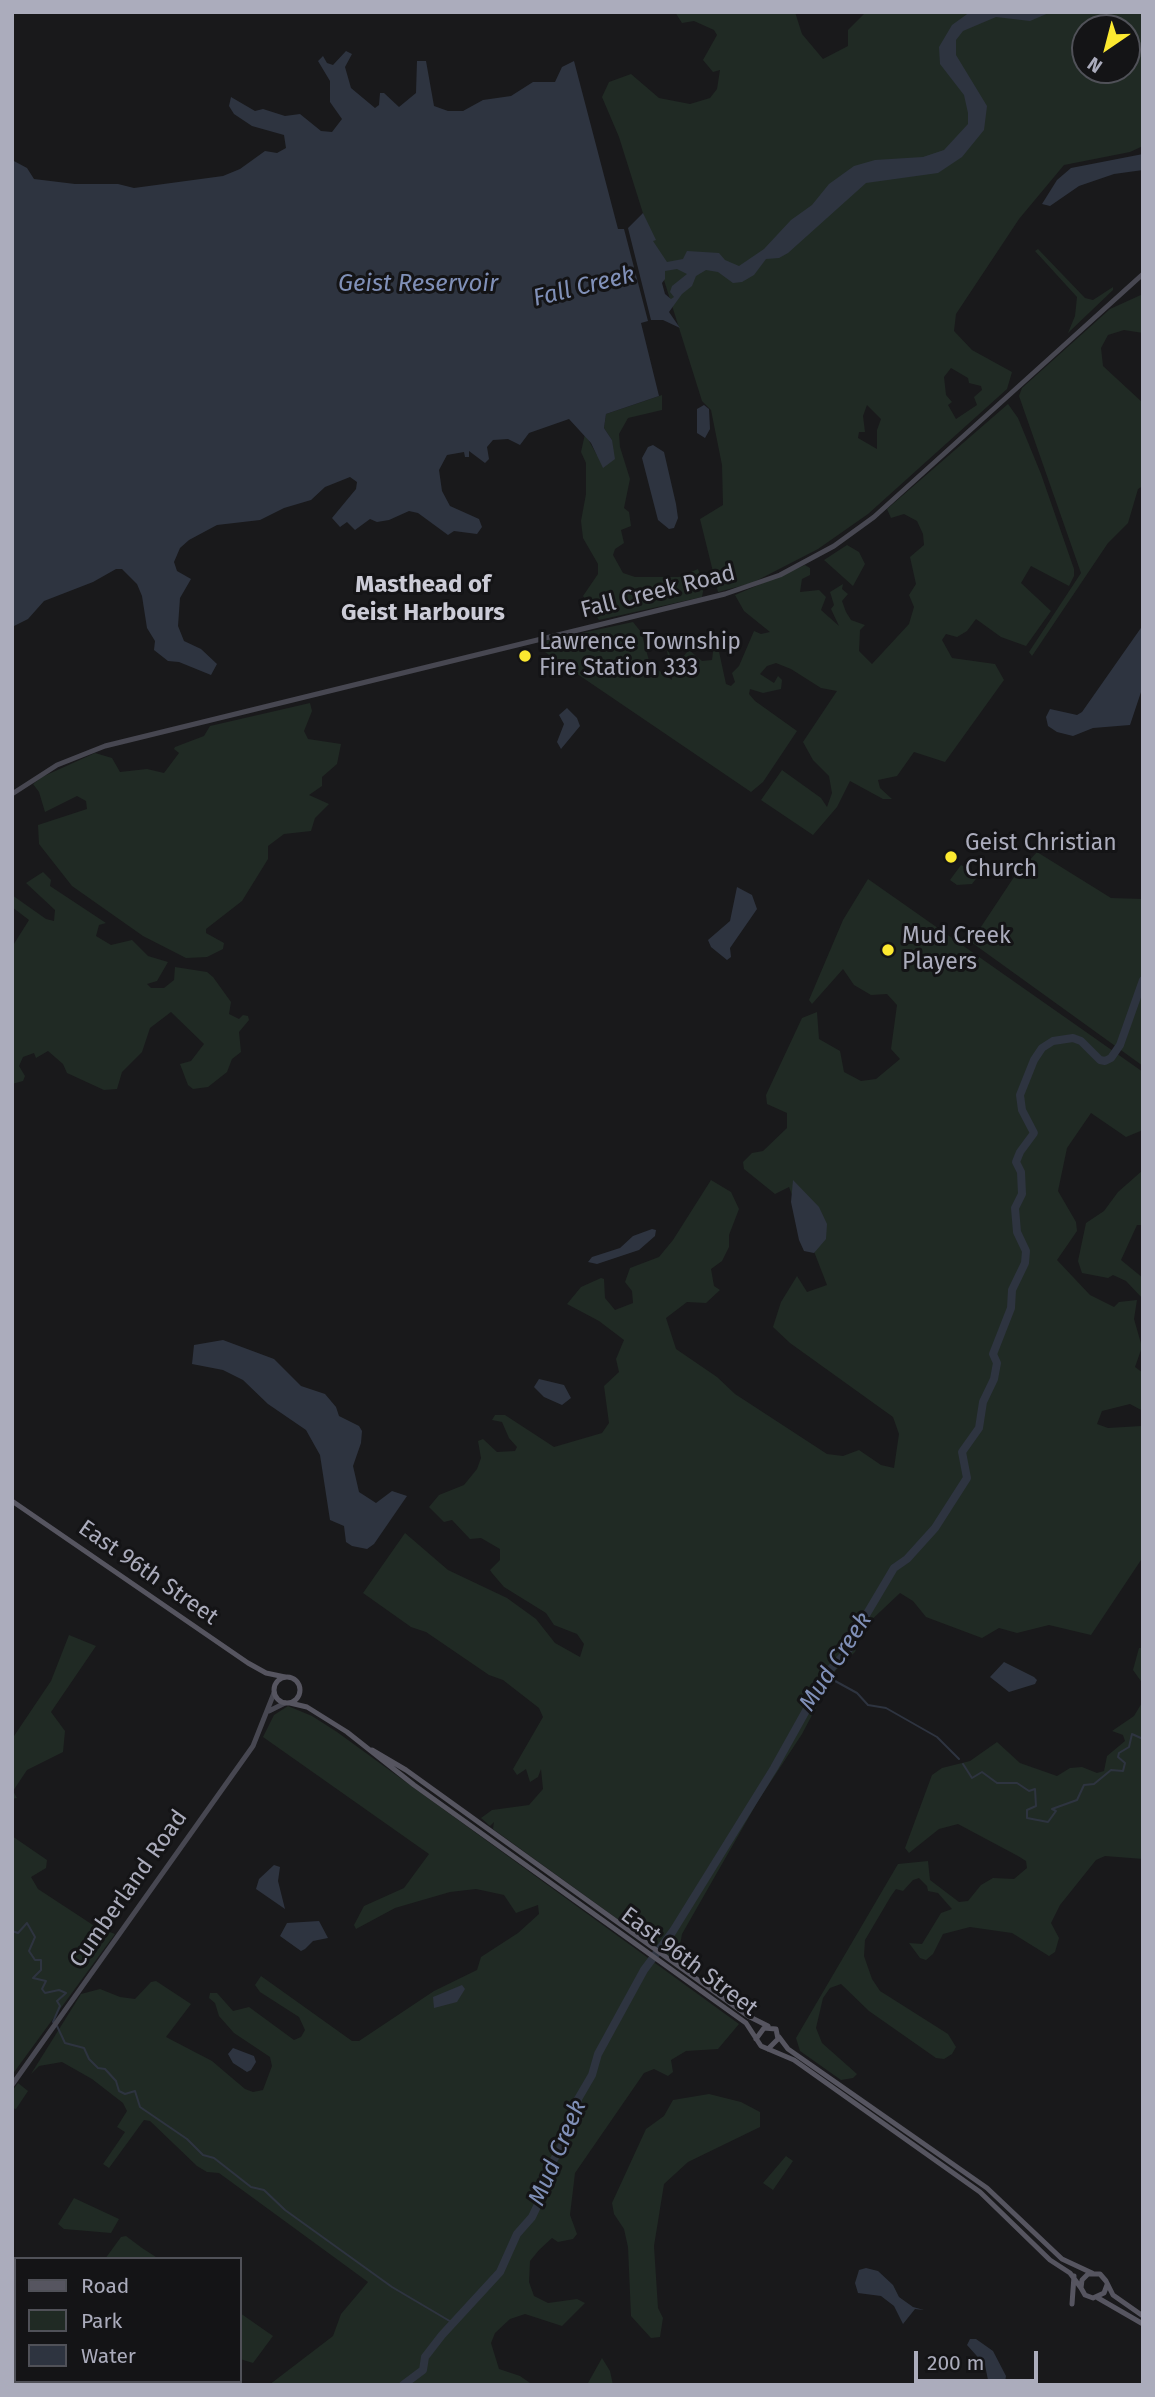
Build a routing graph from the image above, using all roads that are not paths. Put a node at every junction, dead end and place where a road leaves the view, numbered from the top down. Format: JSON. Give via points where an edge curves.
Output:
{"nodes":[{"id":1,"x":1143,"y":274,"type":"edge"},
{"id":2,"x":12,"y":794,"type":"edge"},
{"id":3,"x":12,"y":1501,"type":"edge"},
{"id":4,"x":266,"y":1673,"type":"junction"},
{"id":5,"x":285,"y":1677,"type":"junction"},
{"id":6,"x":274,"y":1690,"type":"junction"},
{"id":7,"x":300,"y":1693,"type":"junction"},
{"id":8,"x":288,"y":1703,"type":"junction"},
{"id":9,"x":307,"y":1707,"type":"junction"},
{"id":10,"x":269,"y":1710,"type":"junction"},
{"id":11,"x":669,"y":1963,"type":"junction"},
{"id":12,"x":771,"y":2027,"type":"junction"},
{"id":13,"x":779,"y":2036,"type":"junction"},
{"id":14,"x":756,"y":2039,"type":"junction"},
{"id":15,"x":767,"y":2049,"type":"junction"},
{"id":16,"x":821,"y":2079,"type":"junction"},
{"id":17,"x":12,"y":2085,"type":"edge"},
{"id":18,"x":854,"y":2093,"type":"junction"},
{"id":19,"x":1092,"y":2273,"type":"junction"},
{"id":20,"x":1074,"y":2276,"type":"junction"},
{"id":21,"x":1107,"y":2285,"type":"junction"},
{"id":22,"x":1081,"y":2288,"type":"junction"},
{"id":23,"x":1098,"y":2298,"type":"junction"},
{"id":24,"x":1072,"y":2304,"type":"dead end"},
{"id":25,"x":1143,"y":2316,"type":"edge"},
{"id":26,"x":1143,"y":2324,"type":"edge"}],
"edges":[{"from":1,"to":2,"type":"main road","name":"Fall Creek Road","via":[[874,517],[780,575],[725,594],[102,747],[46,770]]},
{"from":3,"to":4,"type":"main road","name":"East 96th Street"},
{"from":4,"to":5,"type":"main road","name":"East 96th Street"},
{"from":4,"to":6,"type":"main road","name":"East 96th Street"},
{"from":5,"to":6,"type":"main road"},
{"from":5,"to":7,"type":"main road","via":[[296,1680]]},
{"from":6,"to":8,"type":"main road"},
{"from":6,"to":10,"type":"main road","name":"Cumberland Road"},
{"from":7,"to":8,"type":"main road"},
{"from":7,"to":9,"type":"main road","name":"East 96th Street"},
{"from":8,"to":9,"type":"main road","name":"East 96th Street"},
{"from":8,"to":10,"type":"main road"},
{"from":9,"to":11,"type":"main road","name":"East 96th Street"},
{"from":10,"to":17,"type":"main road","name":"Cumberland Road","via":[[253,1745]]},
{"from":11,"to":12,"type":"main road","name":"East 96th Street"},
{"from":11,"to":14,"type":"main road","name":"East 96th Street","via":[[748,2024]]},
{"from":12,"to":13,"type":"main road","name":"East 96th Street"},
{"from":12,"to":14,"type":"main road","via":[[760,2031]]},
{"from":13,"to":15,"type":"main road"},
{"from":13,"to":18,"type":"main road","name":"East 96th Street","via":[[787,2048]]},
{"from":14,"to":15,"type":"main road","name":"East 96th Street"},
{"from":15,"to":16,"type":"main road","name":"East 96th Street","via":[[790,2057]]},
{"from":16,"to":18,"type":"main road","via":[[826,2077]]},
{"from":16,"to":20,"type":"main road","name":"East 96th Street","via":[[984,2196],[1050,2260]]},
{"from":18,"to":19,"type":"main road","name":"East 96th Street","via":[[987,2188],[1062,2259]]},
{"from":19,"to":21,"type":"main road","via":[[1100,2274]]},
{"from":19,"to":22,"type":"main road","via":[[1082,2280]]},
{"from":20,"to":22,"type":"main road","name":"East 96th Street"},
{"from":20,"to":24,"type":"main road"},
{"from":21,"to":23,"type":"main road"},
{"from":21,"to":25,"type":"main road","via":[[1113,2295]]},
{"from":22,"to":23,"type":"main road","via":[[1089,2297]]},
{"from":23,"to":26,"type":"main road"}]}
